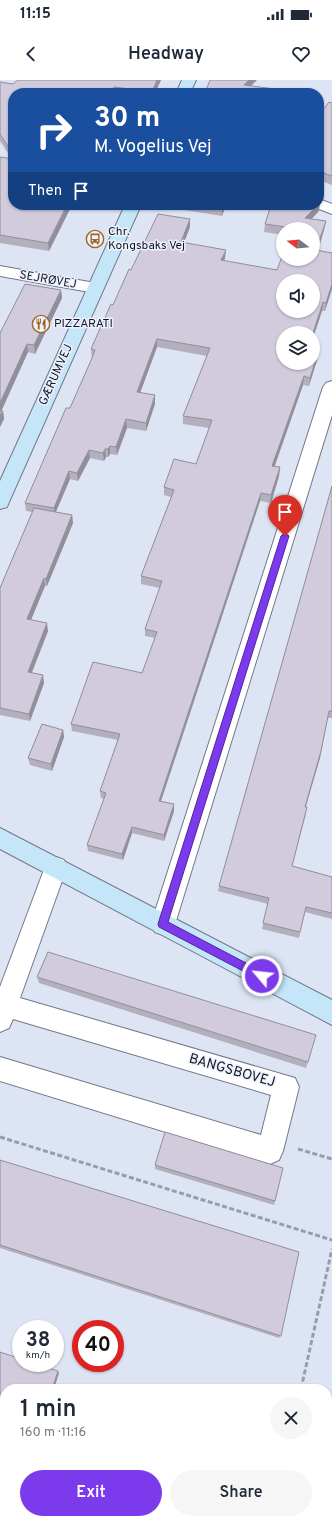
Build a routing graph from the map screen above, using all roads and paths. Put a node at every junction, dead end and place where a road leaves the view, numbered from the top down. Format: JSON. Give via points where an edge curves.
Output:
{"nodes":[{"id":1,"x":131,"y":210,"type":"edge"},
{"id":2,"x":0,"y":271,"type":"edge"},
{"id":3,"x":95,"y":288,"type":"junction"},
{"id":4,"x":332,"y":387,"type":"edge"},
{"id":5,"x":4,"y":483,"type":"edge"},
{"id":6,"x":0,"y":502,"type":"edge"},
{"id":7,"x":0,"y":838,"type":"edge"},
{"id":8,"x":56,"y":867,"type":"junction"},
{"id":9,"x":163,"y":924,"type":"junction"},
{"id":10,"x":3,"y":1012,"type":"edge"},
{"id":11,"x":332,"y":1013,"type":"edge"},
{"id":12,"x":0,"y":1069,"type":"edge"},
{"id":13,"x":0,"y":1137,"type":"edge"},
{"id":14,"x":272,"y":1142,"type":"junction"},
{"id":15,"x":332,"y":1160,"type":"edge"},
{"id":16,"x":332,"y":1240,"type":"edge"},
{"id":17,"x":332,"y":1249,"type":"edge"},
{"id":18,"x":303,"y":1384,"type":"edge"}],
"edges":[{"from":1,"to":3,"type":"main road","name":"GÆRUMVEJ"},
{"from":2,"to":3,"type":"street","name":"SEJRØVEJ"},
{"from":3,"to":5,"type":"main road","name":"GÆRUMVEJ"},
{"from":4,"to":9,"type":"street"},
{"from":5,"to":6,"type":"main road","name":"GÆRUMVEJ"},
{"from":7,"to":8,"type":"main road"},
{"from":8,"to":9,"type":"main road"},
{"from":8,"to":10,"type":"street","name":"BANGSBOVEJ"},
{"from":9,"to":11,"type":"main road"},
{"from":10,"to":14,"type":"street","name":"BANGSBOVEJ","via":[[286,1087]]},
{"from":12,"to":14,"type":"street","via":[[270,1151]]},
{"from":13,"to":16,"type":"path"},
{"from":14,"to":15,"type":"path"},
{"from":17,"to":18,"type":"path"}]}
